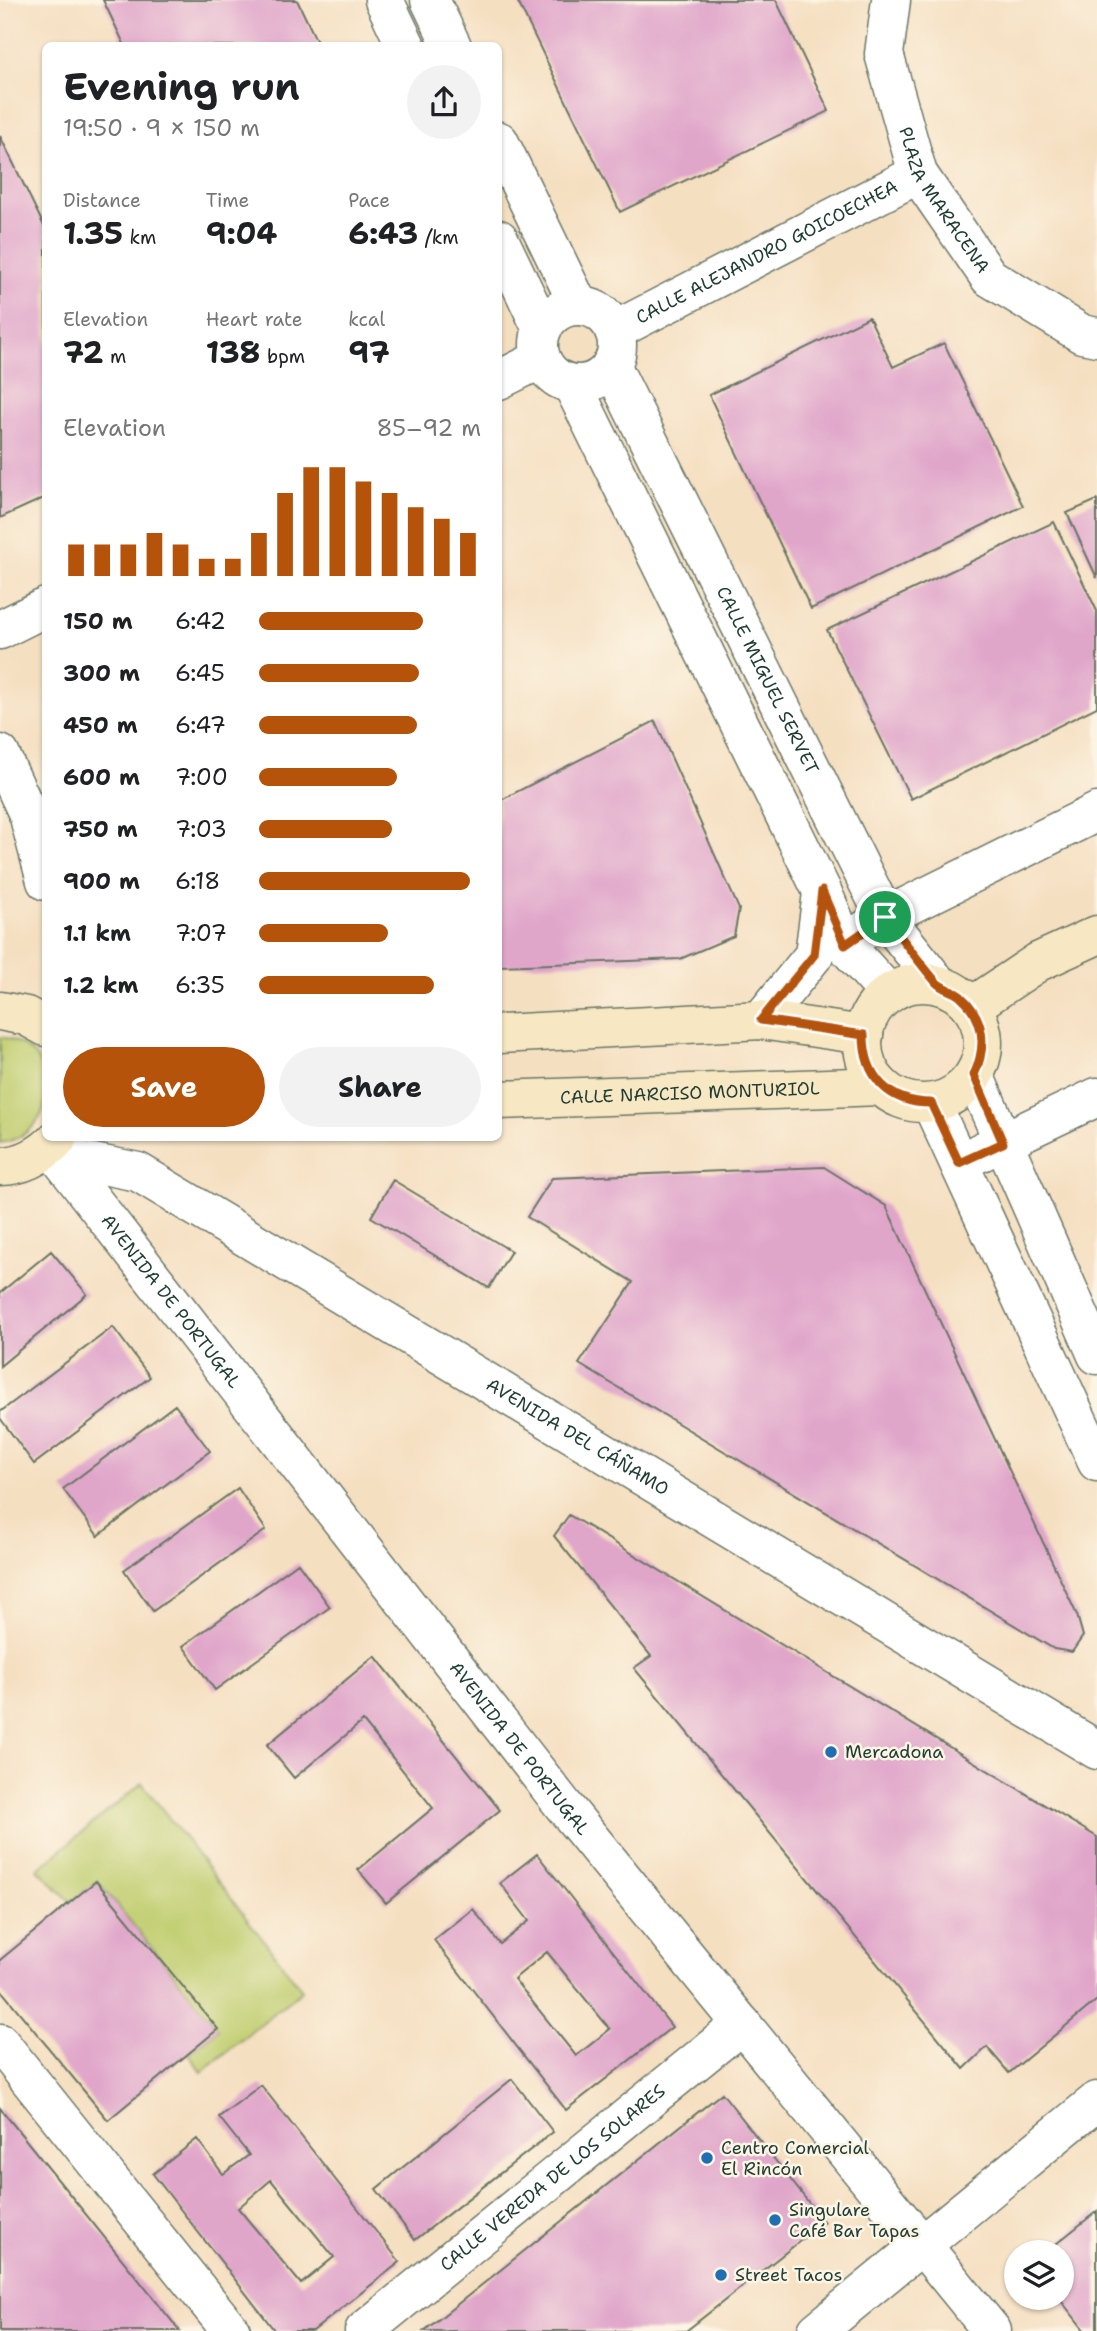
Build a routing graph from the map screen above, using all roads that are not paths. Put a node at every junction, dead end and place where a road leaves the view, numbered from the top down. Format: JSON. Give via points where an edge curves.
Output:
{"nodes":[{"id":1,"x":384,"y":0,"type":"edge"},
{"id":2,"x":430,"y":0,"type":"edge"},
{"id":3,"x":891,"y":0,"type":"edge"},
{"id":4,"x":404,"y":42,"type":"edge"},
{"id":5,"x":450,"y":42,"type":"edge"},
{"id":6,"x":502,"y":147,"type":"edge"},
{"id":7,"x":918,"y":174,"type":"junction"},
{"id":8,"x":502,"y":246,"type":"edge"},
{"id":9,"x":579,"y":306,"type":"junction"},
{"id":10,"x":1097,"y":337,"type":"edge"},
{"id":11,"x":541,"y":344,"type":"junction"},
{"id":12,"x":613,"y":348,"type":"junction"},
{"id":13,"x":502,"y":377,"type":"edge"},
{"id":14,"x":572,"y":384,"type":"junction"},
{"id":15,"x":42,"y":609,"type":"edge"},
{"id":16,"x":0,"y":630,"type":"edge"},
{"id":17,"x":0,"y":754,"type":"edge"},
{"id":18,"x":1097,"y":812,"type":"edge"},
{"id":19,"x":37,"y":830,"type":"edge"},
{"id":20,"x":42,"y":858,"type":"edge"},
{"id":21,"x":822,"y":891,"type":"junction"},
{"id":22,"x":885,"y":917,"type":"junction"},
{"id":23,"x":1097,"y":935,"type":"edge"},
{"id":24,"x":845,"y":945,"type":"junction"},
{"id":25,"x":939,"y":985,"type":"junction"},
{"id":26,"x":889,"y":994,"type":"junction"},
{"id":27,"x":971,"y":1007,"type":"junction"},
{"id":28,"x":0,"y":1011,"type":"edge"},
{"id":29,"x":761,"y":1020,"type":"junction"},
{"id":30,"x":42,"y":1025,"type":"edge"},
{"id":31,"x":502,"y":1034,"type":"edge"},
{"id":32,"x":864,"y":1035,"type":"junction"},
{"id":33,"x":974,"y":1075,"type":"junction"},
{"id":34,"x":881,"y":1086,"type":"junction"},
{"id":35,"x":1097,"y":1097,"type":"edge"},
{"id":36,"x":502,"y":1100,"type":"edge"},
{"id":37,"x":931,"y":1103,"type":"junction"},
{"id":38,"x":1003,"y":1143,"type":"junction"},
{"id":39,"x":55,"y":1147,"type":"edge"},
{"id":40,"x":959,"y":1163,"type":"junction"},
{"id":41,"x":0,"y":1166,"type":"edge"},
{"id":42,"x":1097,"y":1355,"type":"edge"},
{"id":43,"x":1097,"y":1462,"type":"edge"},
{"id":44,"x":1097,"y":1751,"type":"edge"},
{"id":45,"x":742,"y":2024,"type":"junction"},
{"id":46,"x":0,"y":2043,"type":"edge"},
{"id":47,"x":1097,"y":2101,"type":"edge"},
{"id":48,"x":922,"y":2246,"type":"junction"},
{"id":49,"x":231,"y":2331,"type":"edge"},
{"id":50,"x":364,"y":2331,"type":"edge"},
{"id":51,"x":817,"y":2331,"type":"edge"},
{"id":52,"x":992,"y":2331,"type":"edge"}],
"edges":[{"from":1,"to":4,"type":"street"},
{"from":2,"to":5,"type":"street"},
{"from":3,"to":7,"type":"street","name":"PLAZA MARACENA","via":[[884,54]]},
{"from":6,"to":9,"type":"street"},
{"from":7,"to":10,"type":"street","name":"PLAZA MARACENA","via":[[989,277],[1082,334]]},
{"from":7,"to":12,"type":"street","name":"CALLE ALEJANDRO GOICOECHEA"},
{"from":8,"to":11,"type":"street"},
{"from":9,"to":11,"type":"street","via":[[556,312]]},
{"from":9,"to":12,"type":"street","via":[[599,312]]},
{"from":11,"to":13,"type":"street"},
{"from":11,"to":14,"type":"street","via":[[555,377]]},
{"from":12,"to":14,"type":"street","via":[[594,380]]},
{"from":12,"to":22,"type":"street","name":"CALLE MIGUEL SERVET"},
{"from":14,"to":21,"type":"street"},
{"from":15,"to":16,"type":"street"},
{"from":17,"to":19,"type":"street"},
{"from":18,"to":22,"type":"street"},
{"from":19,"to":20,"type":"street"},
{"from":21,"to":24,"type":"street"},
{"from":21,"to":29,"type":"street","via":[[814,955]]},
{"from":22,"to":24,"type":"street"},
{"from":22,"to":25,"type":"street","name":"CALLE MIGUEL SERVET"},
{"from":23,"to":27,"type":"main road","via":[[1038,962]]},
{"from":24,"to":26,"type":"street"},
{"from":25,"to":26,"type":"main road","via":[[922,983]]},
{"from":25,"to":27,"type":"main road","via":[[957,993]]},
{"from":26,"to":32,"type":"main road","via":[[868,1019]]},
{"from":27,"to":33,"type":"main road","via":[[983,1041]]},
{"from":28,"to":30,"type":"main road"},
{"from":29,"to":31,"type":"main road"},
{"from":29,"to":32,"type":"main road"},
{"from":32,"to":34,"type":"main road","via":[[864,1053]]},
{"from":33,"to":37,"type":"main road","via":[[956,1093]]},
{"from":33,"to":38,"type":"street"},
{"from":34,"to":36,"type":"main road","name":"CALLE NARCISO MONTURIOL"},
{"from":34,"to":37,"type":"main road","via":[[913,1103]]},
{"from":35,"to":38,"type":"street"},
{"from":37,"to":40,"type":"street"},
{"from":38,"to":40,"type":"street"},
{"from":38,"to":42,"type":"street"},
{"from":39,"to":41,"type":"main road","via":[[30,1160]]},
{"from":39,"to":44,"type":"street","name":"AVENIDA DEL CÁÑAMO","via":[[138,1172]]},
{"from":39,"to":45,"type":"street","name":"AVENIDA DE PORTUGAL","via":[[556,1796]]},
{"from":40,"to":43,"type":"street"},
{"from":45,"to":48,"type":"street","name":"AVENIDA DE PORTUGAL"},
{"from":45,"to":50,"type":"street","name":"CALLE VEREDA DE LOS SOLARES"},
{"from":46,"to":49,"type":"street"},
{"from":47,"to":48,"type":"street"},
{"from":48,"to":51,"type":"street"},
{"from":48,"to":52,"type":"street","name":"AVENIDA DE PORTUGAL"}]}
